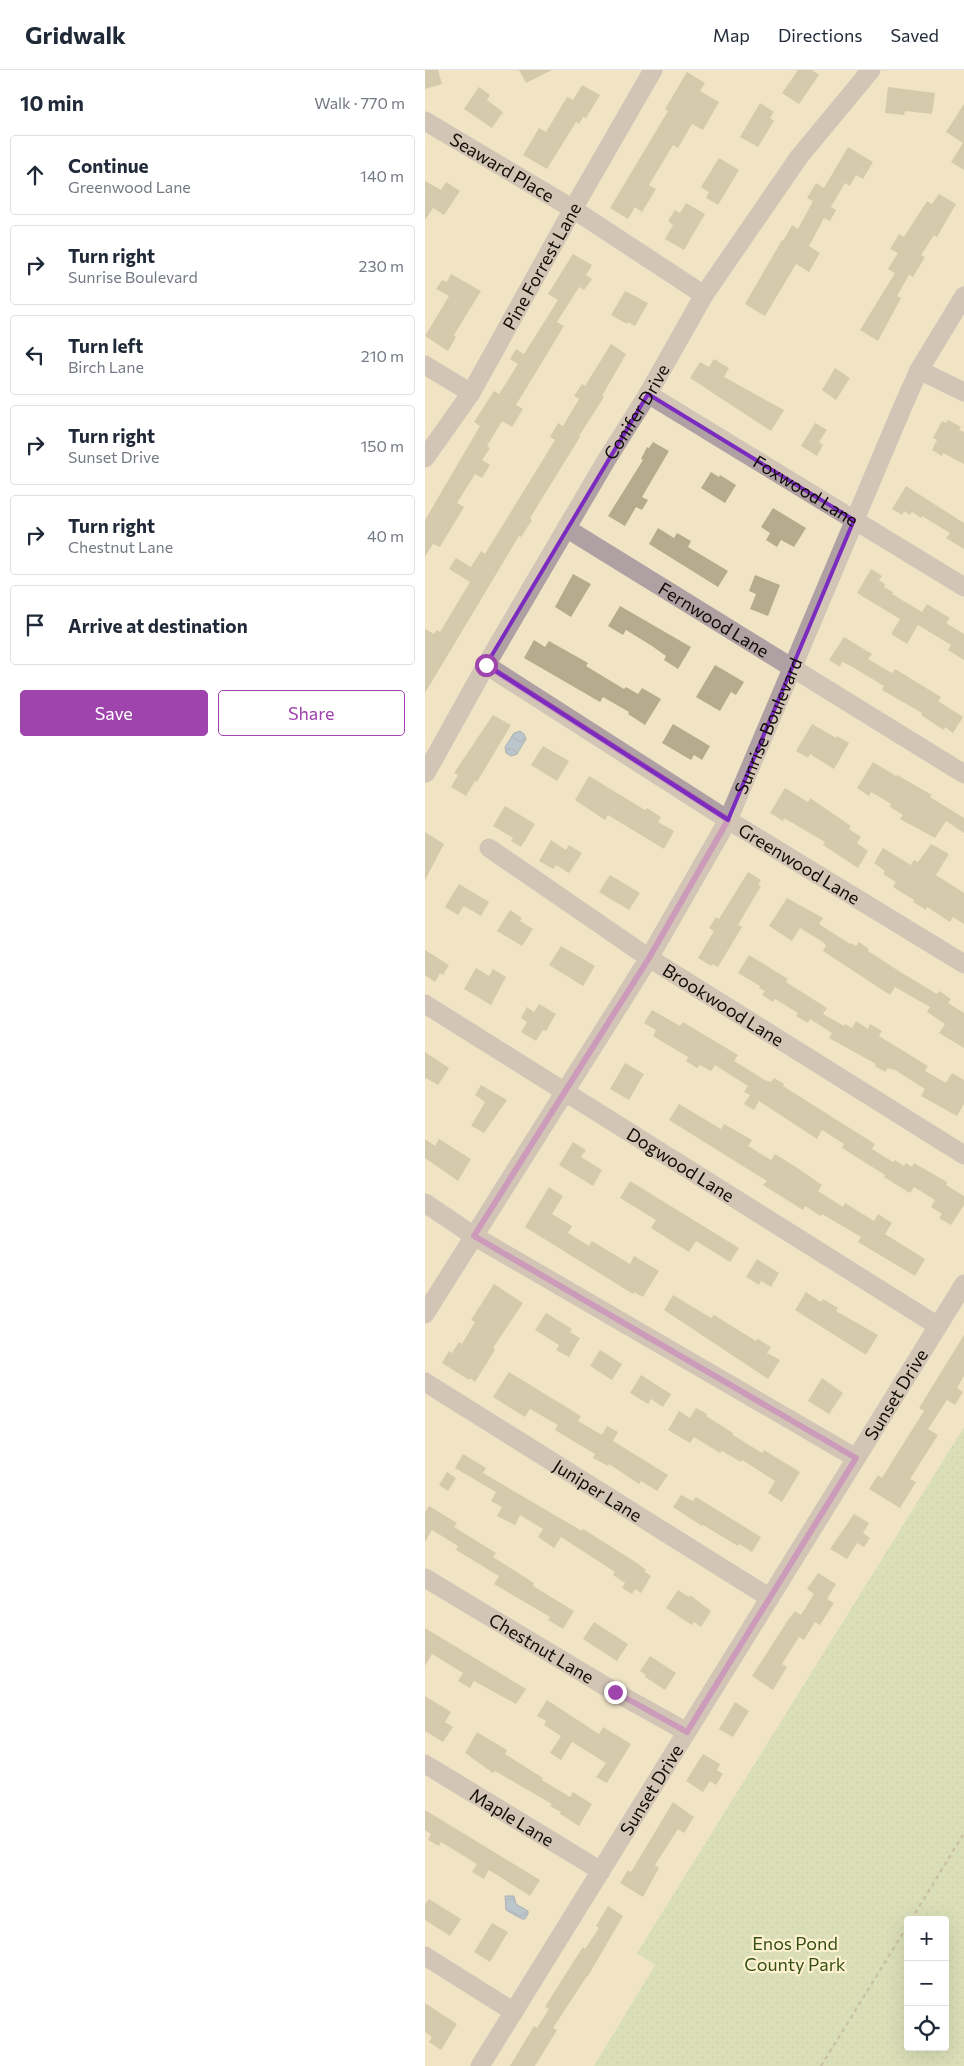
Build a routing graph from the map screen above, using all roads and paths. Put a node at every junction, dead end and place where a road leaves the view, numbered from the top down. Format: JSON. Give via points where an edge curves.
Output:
{"nodes":[{"id":1,"x":653,"y":70,"type":"edge"},
{"id":2,"x":871,"y":70,"type":"edge"},
{"id":3,"x":425,"y":121,"type":"edge"},
{"id":4,"x":573,"y":209,"type":"junction"},
{"id":5,"x":704,"y":295,"type":"junction"},
{"id":6,"x":964,"y":296,"type":"edge"},
{"id":7,"x":425,"y":365,"type":"edge"},
{"id":8,"x":919,"y":370,"type":"junction"},
{"id":9,"x":964,"y":392,"type":"edge"},
{"id":10,"x":471,"y":393,"type":"junction"},
{"id":11,"x":648,"y":394,"type":"junction"},
{"id":12,"x":425,"y":458,"type":"edge"},
{"id":13,"x":854,"y":520,"type":"junction"},
{"id":14,"x":566,"y":528,"type":"junction"},
{"id":15,"x":964,"y":587,"type":"edge"},
{"id":16,"x":486,"y":665,"type":"junction"},
{"id":17,"x":793,"y":668,"type":"junction"},
{"id":18,"x":426,"y":772,"type":"dead end"},
{"id":19,"x":964,"y":774,"type":"edge"},
{"id":20,"x":728,"y":820,"type":"junction"},
{"id":21,"x":489,"y":848,"type":"dead end"},
{"id":22,"x":649,"y":958,"type":"junction"},
{"id":23,"x":964,"y":964,"type":"edge"},
{"id":24,"x":425,"y":1004,"type":"edge"},
{"id":25,"x":565,"y":1092,"type":"junction"},
{"id":26,"x":964,"y":1155,"type":"edge"},
{"id":27,"x":425,"y":1203,"type":"edge"},
{"id":28,"x":474,"y":1236,"type":"junction"},
{"id":29,"x":964,"y":1284,"type":"edge"},
{"id":30,"x":425,"y":1314,"type":"edge"},
{"id":31,"x":938,"y":1326,"type":"junction"},
{"id":32,"x":425,"y":1382,"type":"edge"},
{"id":33,"x":856,"y":1458,"type":"junction"},
{"id":34,"x":425,"y":1578,"type":"edge"},
{"id":35,"x":770,"y":1598,"type":"junction"},
{"id":36,"x":687,"y":1732,"type":"junction"},
{"id":37,"x":425,"y":1764,"type":"edge"},
{"id":38,"x":964,"y":1833,"type":"edge"},
{"id":39,"x":601,"y":1871,"type":"junction"},
{"id":40,"x":913,"y":1916,"type":"edge"},
{"id":41,"x":904,"y":1931,"type":"edge"},
{"id":42,"x":425,"y":1956,"type":"edge"},
{"id":43,"x":514,"y":2012,"type":"junction"},
{"id":44,"x":480,"y":2066,"type":"edge"},
{"id":45,"x":821,"y":2066,"type":"edge"}],
"edges":[{"from":1,"to":4,"type":"street","name":"Pine Forrest Lane"},
{"from":2,"to":5,"type":"street","name":"Conifer Drive","via":[[799,157]]},
{"from":3,"to":4,"type":"street","name":"Seaward Place"},
{"from":4,"to":5,"type":"street","name":"Seaward Place"},
{"from":4,"to":10,"type":"street","name":"Pine Forrest Lane"},
{"from":5,"to":11,"type":"street","name":"Conifer Drive"},
{"from":6,"to":8,"type":"street","name":"Sunrise Boulevard"},
{"from":7,"to":10,"type":"street"},
{"from":8,"to":9,"type":"street"},
{"from":8,"to":13,"type":"street","name":"Sunrise Boulevard"},
{"from":10,"to":12,"type":"street","name":"Pine Forrest Lane"},
{"from":11,"to":13,"type":"street","name":"Foxwood Lane"},
{"from":11,"to":14,"type":"street","name":"Conifer Drive"},
{"from":13,"to":15,"type":"street","name":"Foxwood Lane"},
{"from":13,"to":17,"type":"street","name":"Sunrise Boulevard"},
{"from":14,"to":16,"type":"street","name":"Conifer Drive"},
{"from":14,"to":17,"type":"street","name":"Fernwood Lane"},
{"from":16,"to":18,"type":"street","name":"Conifer Drive"},
{"from":16,"to":20,"type":"street","name":"Greenwood Lane"},
{"from":17,"to":19,"type":"street","name":"Fernwood Lane"},
{"from":17,"to":20,"type":"street","name":"Sunrise Boulevard"},
{"from":20,"to":22,"type":"street","name":"Sunrise Boulevard"},
{"from":20,"to":23,"type":"street","name":"Greenwood Lane"},
{"from":21,"to":22,"type":"street","name":"Brookwood Lane"},
{"from":22,"to":25,"type":"street","name":"Sunrise Boulevard"},
{"from":22,"to":26,"type":"street","name":"Brookwood Lane"},
{"from":24,"to":25,"type":"street","name":"Dogwood Lane"},
{"from":25,"to":28,"type":"street","name":"Sunrise Boulevard"},
{"from":25,"to":31,"type":"street","name":"Dogwood Lane"},
{"from":27,"to":28,"type":"street"},
{"from":28,"to":30,"type":"street","name":"Sunrise Boulevard"},
{"from":28,"to":33,"type":"street"},
{"from":29,"to":31,"type":"street","name":"Sunset Drive"},
{"from":31,"to":33,"type":"street","name":"Sunset Drive"},
{"from":32,"to":35,"type":"street","name":"Juniper Lane"},
{"from":33,"to":35,"type":"street","name":"Sunset Drive"},
{"from":34,"to":36,"type":"street","name":"Chestnut Lane"},
{"from":35,"to":36,"type":"street","name":"Sunset Drive"},
{"from":36,"to":39,"type":"street","name":"Sunset Drive"},
{"from":37,"to":39,"type":"street","name":"Maple Lane"},
{"from":38,"to":40,"type":"path"},
{"from":39,"to":43,"type":"street","name":"Sunset Drive"},
{"from":41,"to":45,"type":"path"},
{"from":42,"to":43,"type":"street"},
{"from":43,"to":44,"type":"street","name":"Sunset Drive"}]}
